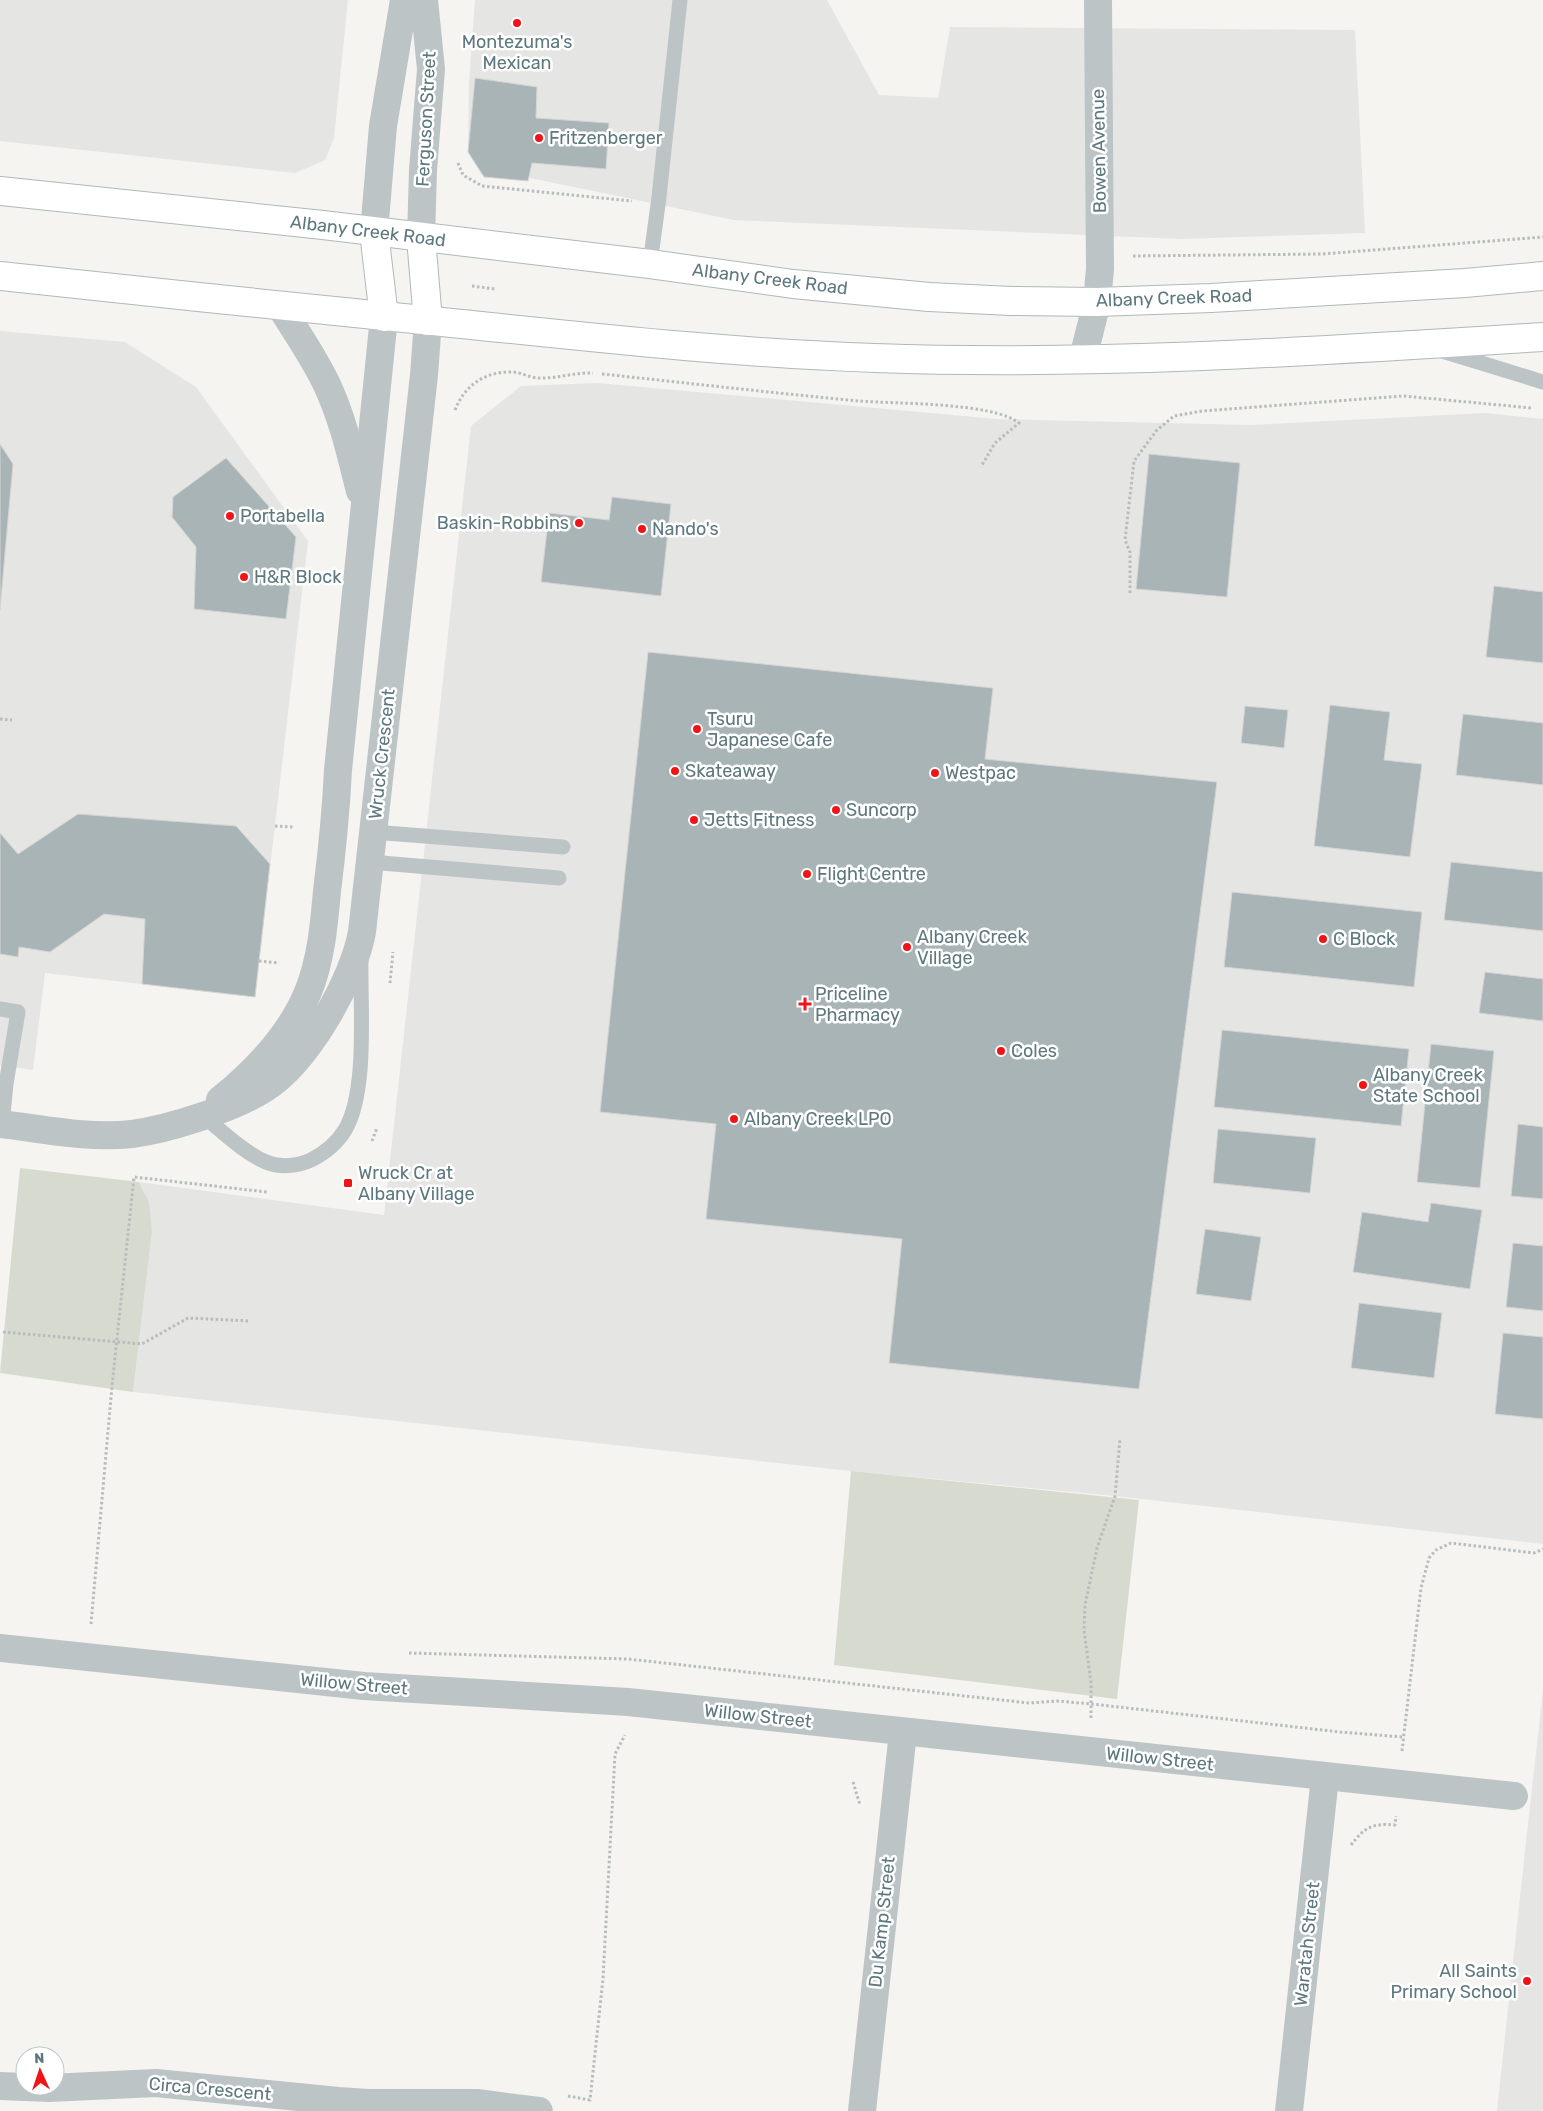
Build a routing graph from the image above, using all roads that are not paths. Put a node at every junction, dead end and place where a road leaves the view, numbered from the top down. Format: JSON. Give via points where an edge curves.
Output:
{"nodes":[{"id":1,"x":404,"y":0,"type":"edge"},
{"id":2,"x":424,"y":0,"type":"edge"},
{"id":3,"x":680,"y":0,"type":"edge"},
{"id":4,"x":1098,"y":0,"type":"edge"},
{"id":5,"x":0,"y":191,"type":"edge"},
{"id":6,"x":374,"y":232,"type":"junction"},
{"id":7,"x":421,"y":238,"type":"junction"},
{"id":8,"x":650,"y":264,"type":"junction"},
{"id":9,"x":0,"y":276,"type":"edge"},
{"id":10,"x":1543,"y":276,"type":"edge"},
{"id":11,"x":1097,"y":302,"type":"junction"},
{"id":12,"x":280,"y":306,"type":"junction"},
{"id":13,"x":384,"y":317,"type":"junction"},
{"id":14,"x":428,"y":321,"type":"junction"},
{"id":15,"x":1543,"y":337,"type":"edge"},
{"id":16,"x":1423,"y":345,"type":"junction"},
{"id":17,"x":1096,"y":358,"type":"junction"},
{"id":18,"x":1543,"y":382,"type":"edge"},
{"id":19,"x":364,"y":510,"type":"junction"},
{"id":20,"x":352,"y":641,"type":"junction"},
{"id":21,"x":393,"y":646,"type":"junction"},
{"id":22,"x":347,"y":681,"type":"junction"},
{"id":23,"x":389,"y":685,"type":"junction"},
{"id":24,"x":335,"y":828,"type":"junction"},
{"id":25,"x":373,"y":832,"type":"junction"},
{"id":26,"x":562,"y":847,"type":"dead end"},
{"id":27,"x":331,"y":859,"type":"junction"},
{"id":28,"x":370,"y":862,"type":"junction"},
{"id":29,"x":559,"y":878,"type":"dead end"},
{"id":30,"x":362,"y":932,"type":"junction"},
{"id":31,"x":0,"y":1009,"type":"edge"},
{"id":32,"x":202,"y":1115,"type":"junction"},
{"id":33,"x":1,"y":1124,"type":"edge"},
{"id":34,"x":0,"y":1648,"type":"edge"},
{"id":35,"x":902,"y":1732,"type":"junction"},
{"id":36,"x":1325,"y":1777,"type":"junction"},
{"id":37,"x":1514,"y":1796,"type":"dead end"},
{"id":38,"x":0,"y":2086,"type":"edge"},
{"id":39,"x":441,"y":2107,"type":"edge"},
{"id":40,"x":539,"y":2111,"type":"edge"},
{"id":41,"x":862,"y":2111,"type":"edge"},
{"id":42,"x":1289,"y":2111,"type":"edge"}],
"edges":[{"from":1,"to":6,"type":"street","name":"Ferguson Street","via":[[383,126]]},
{"from":2,"to":7,"type":"street","name":"Ferguson Street","via":[[431,69]]},
{"from":3,"to":8,"type":"lane"},
{"from":4,"to":11,"type":"street","name":"Bowen Avenue","via":[[1100,269]]},
{"from":5,"to":6,"type":"main road","name":"Albany Creek Road"},
{"from":6,"to":7,"type":"main road","name":"Albany Creek Road"},
{"from":6,"to":13,"type":"main road"},
{"from":7,"to":8,"type":"main road","name":"Albany Creek Road"},
{"from":7,"to":14,"type":"main road"},
{"from":8,"to":11,"type":"main road","name":"Albany Creek Road","via":[[793,284],[929,297]]},
{"from":9,"to":12,"type":"main road"},
{"from":10,"to":11,"type":"main road","name":"Albany Creek Road"},
{"from":11,"to":17,"type":"street","name":"Bowen Avenue"},
{"from":12,"to":13,"type":"main road"},
{"from":12,"to":19,"type":"street","via":[[328,387],[344,430]]},
{"from":13,"to":14,"type":"main road"},
{"from":13,"to":19,"type":"street","name":"Wruck Crescent"},
{"from":14,"to":17,"type":"main road","via":[[876,358]]},
{"from":14,"to":21,"type":"street","name":"Wruck Crescent"},
{"from":15,"to":16,"type":"main road"},
{"from":16,"to":17,"type":"main road"},
{"from":16,"to":18,"type":"lane"},
{"from":19,"to":20,"type":"street","name":"Wruck Crescent"},
{"from":20,"to":21,"type":"street"},
{"from":20,"to":22,"type":"street","name":"Wruck Crescent"},
{"from":21,"to":23,"type":"street","name":"Wruck Crescent"},
{"from":22,"to":23,"type":"street"},
{"from":22,"to":24,"type":"street","name":"Wruck Crescent"},
{"from":23,"to":25,"type":"street","name":"Wruck Crescent"},
{"from":24,"to":25,"type":"street"},
{"from":24,"to":27,"type":"street","name":"Wruck Crescent"},
{"from":25,"to":26,"type":"lane"},
{"from":25,"to":28,"type":"street","name":"Wruck Crescent"},
{"from":27,"to":28,"type":"street"},
{"from":27,"to":32,"type":"street","name":"Wruck Crescent","via":[[319,955],[300,1009],[264,1060]]},
{"from":28,"to":29,"type":"lane"},
{"from":28,"to":30,"type":"street","name":"Wruck Crescent"},
{"from":30,"to":32,"type":"street","name":"Wruck Crescent","via":[[355,960],[340,994],[291,1064],[259,1091]]},
{"from":30,"to":32,"type":"lane","via":[[357,1091],[349,1121],[335,1142],[306,1162],[275,1164],[254,1155]]},
{"from":31,"to":33,"type":"lane","via":[[18,1012]]},
{"from":32,"to":33,"type":"street","name":"Wruck Crescent","via":[[154,1130],[124,1134],[89,1134]]},
{"from":34,"to":35,"type":"street","name":"Willow Street","via":[[364,1686],[628,1702]]},
{"from":35,"to":36,"type":"street","name":"Willow Street"},
{"from":35,"to":41,"type":"street","name":"Du Kamp Street"},
{"from":36,"to":37,"type":"street","name":"Willow Street"},
{"from":36,"to":42,"type":"street","name":"Waratah Street"},
{"from":38,"to":39,"type":"street","name":"Circa Crescent","via":[[156,2083],[338,2101]]},
{"from":39,"to":40,"type":"street","name":"Circa Crescent","via":[[494,2104]]}]}
